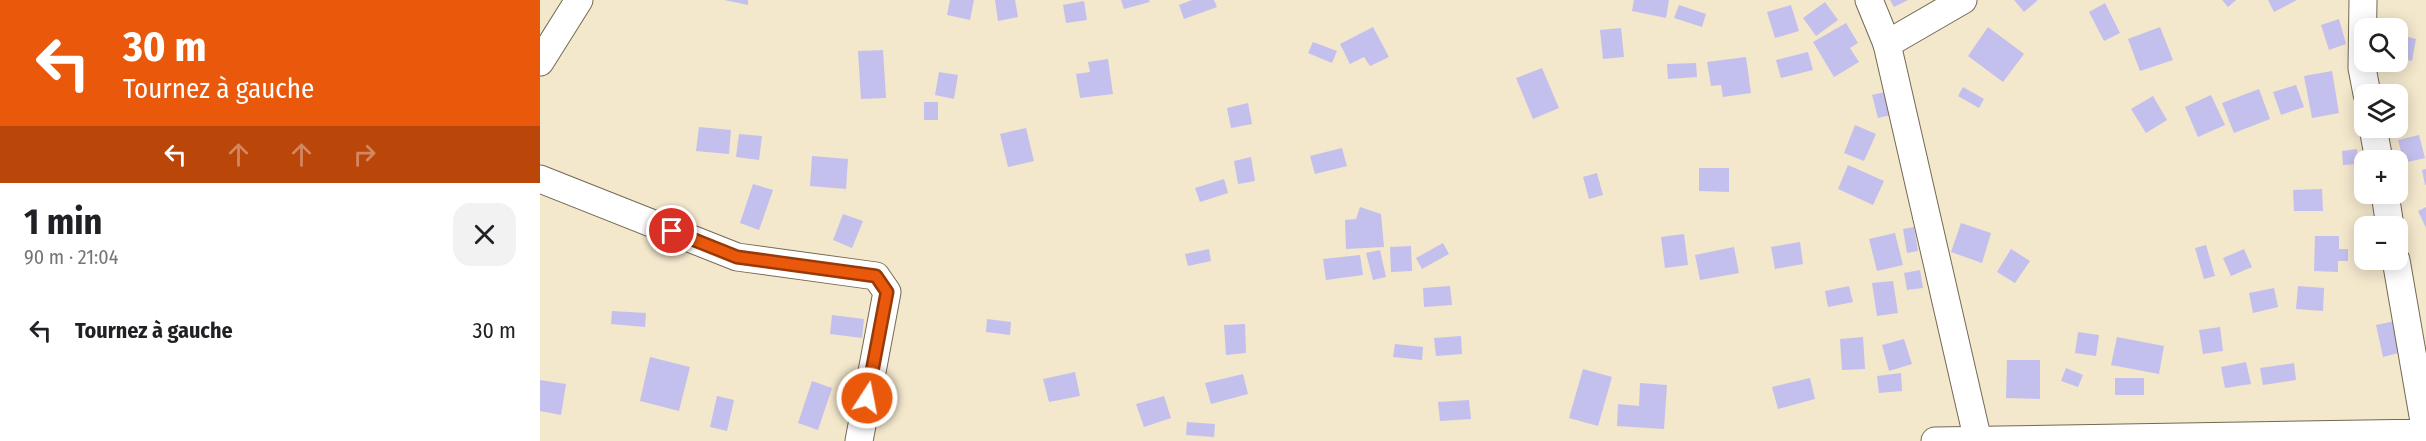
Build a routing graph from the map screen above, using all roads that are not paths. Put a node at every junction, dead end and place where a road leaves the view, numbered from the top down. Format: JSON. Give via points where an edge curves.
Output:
{"nodes":[{"id":1,"x":579,"y":0,"type":"edge"},
{"id":2,"x":1869,"y":0,"type":"edge"},
{"id":3,"x":1963,"y":0,"type":"edge"},
{"id":4,"x":2362,"y":0,"type":"edge"},
{"id":5,"x":1887,"y":44,"type":"junction"},
{"id":6,"x":540,"y":62,"type":"edge"},
{"id":7,"x":2365,"y":84,"type":"edge"},
{"id":8,"x":540,"y":179,"type":"edge"},
{"id":9,"x":2398,"y":270,"type":"edge"},
{"id":10,"x":1978,"y":440,"type":"edge"},
{"id":11,"x":859,"y":441,"type":"edge"},
{"id":12,"x":1935,"y":441,"type":"edge"}],
"edges":[{"from":1,"to":6,"type":"street"},
{"from":2,"to":5,"type":"street"},
{"from":3,"to":5,"type":"street"},
{"from":4,"to":7,"type":"street"},
{"from":5,"to":10,"type":"street"},
{"from":8,"to":11,"type":"street","via":[[737,257],[876,276],[887,292]]},
{"from":9,"to":10,"type":"street","via":[[2426,433]]},
{"from":10,"to":12,"type":"street"}]}
